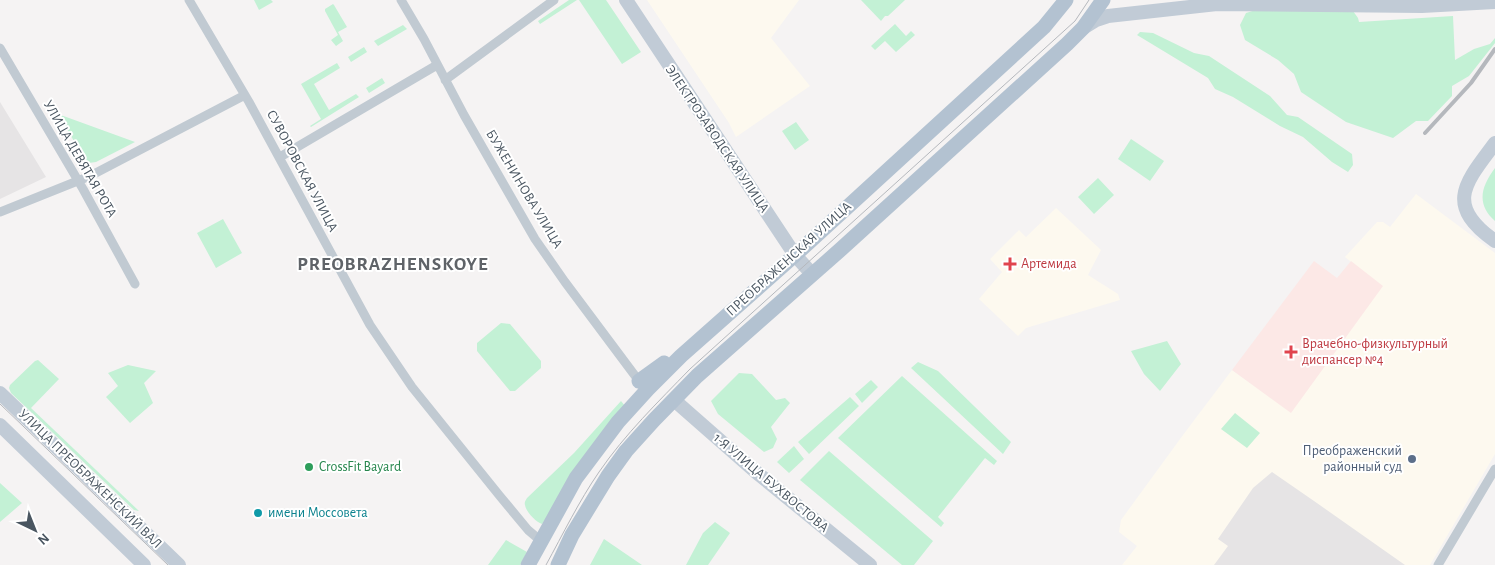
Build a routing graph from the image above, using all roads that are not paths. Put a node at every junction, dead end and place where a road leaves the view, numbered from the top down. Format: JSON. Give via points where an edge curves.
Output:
{"nodes":[{"id":1,"x":189,"y":0,"type":"edge"},
{"id":2,"x":401,"y":0,"type":"edge"},
{"id":3,"x":554,"y":0,"type":"edge"},
{"id":4,"x":626,"y":0,"type":"edge"},
{"id":5,"x":1066,"y":0,"type":"edge"},
{"id":6,"x":1103,"y":0,"type":"edge"},
{"id":7,"x":1198,"y":0,"type":"edge"},
{"id":8,"x":1439,"y":2,"type":"edge"},
{"id":9,"x":1495,"y":2,"type":"edge"},
{"id":10,"x":1217,"y":4,"type":"junction"},
{"id":11,"x":1083,"y":28,"type":"junction"},
{"id":12,"x":0,"y":48,"type":"edge"},
{"id":13,"x":437,"y":65,"type":"junction"},
{"id":14,"x":445,"y":80,"type":"junction"},
{"id":15,"x":245,"y":95,"type":"junction"},
{"id":16,"x":1495,"y":143,"type":"edge"},
{"id":17,"x":280,"y":157,"type":"junction"},
{"id":18,"x":79,"y":181,"type":"junction"},
{"id":19,"x":0,"y":212,"type":"edge"},
{"id":20,"x":1495,"y":241,"type":"edge"},
{"id":21,"x":795,"y":254,"type":"junction"},
{"id":22,"x":812,"y":274,"type":"junction"},
{"id":23,"x":135,"y":284,"type":"dead end"},
{"id":24,"x":679,"y":358,"type":"junction"},
{"id":25,"x":639,"y":381,"type":"joint"},
{"id":26,"x":0,"y":393,"type":"edge"},
{"id":27,"x":674,"y":400,"type":"junction"},
{"id":28,"x":0,"y":425,"type":"edge"},
{"id":29,"x":1495,"y":469,"type":"edge"},
{"id":30,"x":541,"y":541,"type":"junction"},
{"id":31,"x":144,"y":565,"type":"edge"},
{"id":32,"x":180,"y":565,"type":"edge"},
{"id":33,"x":528,"y":565,"type":"edge"},
{"id":34,"x":558,"y":565,"type":"edge"},
{"id":35,"x":870,"y":565,"type":"edge"},
{"id":36,"x":1438,"y":565,"type":"edge"}],
"edges":[{"from":1,"to":15,"type":"street","name":"СУВОРОВСКАЯ УЛИЦА"},
{"from":2,"to":13,"type":"street","name":"БУЖЕНИНОВА УЛИЦА"},
{"from":3,"to":14,"type":"street"},
{"from":4,"to":21,"type":"main road","name":"ЭЛЕКТРОЗАВОДСКАЯ УЛИЦА"},
{"from":5,"to":21,"type":"main road","name":"ПРЕОБРАЖЕНСКАЯ УЛИЦА","via":[[1044,28]]},
{"from":6,"to":11,"type":"main road","name":"ПРЕОБРАЖЕНСКАЯ УЛИЦА"},
{"from":7,"to":10,"type":"main road"},
{"from":8,"to":9,"type":"main road"},
{"from":8,"to":10,"type":"main road"},
{"from":10,"to":11,"type":"main road","via":[[1108,16]]},
{"from":11,"to":22,"type":"main road","name":"ПРЕОБРАЖЕНСКАЯ УЛИЦА"},
{"from":12,"to":18,"type":"street","name":"УЛИЦА ДЕВЯТАЯ РОТА"},
{"from":13,"to":14,"type":"street","name":"БУЖЕНИНОВА УЛИЦА"},
{"from":13,"to":17,"type":"street"},
{"from":14,"to":25,"type":"street","name":"БУЖЕНИНОВА УЛИЦА","via":[[535,238]]},
{"from":15,"to":17,"type":"street","name":"СУВОРОВСКАЯ УЛИЦА"},
{"from":15,"to":18,"type":"street"},
{"from":16,"to":20,"type":"main road","via":[[1466,185],[1464,201],[1469,216]]},
{"from":17,"to":30,"type":"street","name":"СУВОРОВСКАЯ УЛИЦА","via":[[370,325],[412,387],[507,505]]},
{"from":18,"to":19,"type":"street"},
{"from":18,"to":23,"type":"street","name":"УЛИЦА ДЕВЯТАЯ РОТА"},
{"from":21,"to":22,"type":"main road","name":"ЭЛЕКТРОЗАВОДСКАЯ УЛИЦА"},
{"from":21,"to":24,"type":"main road","name":"ПРЕОБРАЖЕНСКАЯ УЛИЦА"},
{"from":22,"to":27,"type":"main road","name":"ПРЕОБРАЖЕНСКАЯ УЛИЦА"},
{"from":24,"to":25,"type":"main road","via":[[669,360]]},
{"from":24,"to":30,"type":"main road","name":"ПРЕОБРАЖЕНСКАЯ УЛИЦА","via":[[618,422],[587,462]]},
{"from":26,"to":32,"type":"main road","name":"УЛИЦА ПРЕОБРАЖЕНСКИЙ ВАЛ"},
{"from":27,"to":34,"type":"main road","name":"ПРЕОБРАЖЕНСКАЯ УЛИЦА","via":[[626,451],[572,535]]},
{"from":27,"to":35,"type":"main road","name":"1-Я УЛИЦА БУХВОСТОВА"},
{"from":28,"to":31,"type":"main road","name":"УЛИЦА ПРЕОБРАЖЕНСКИЙ ВАЛ"},
{"from":29,"to":36,"type":"street"},
{"from":30,"to":33,"type":"main road","name":"ПРЕОБРАЖЕНСКАЯ УЛИЦА"}]}
